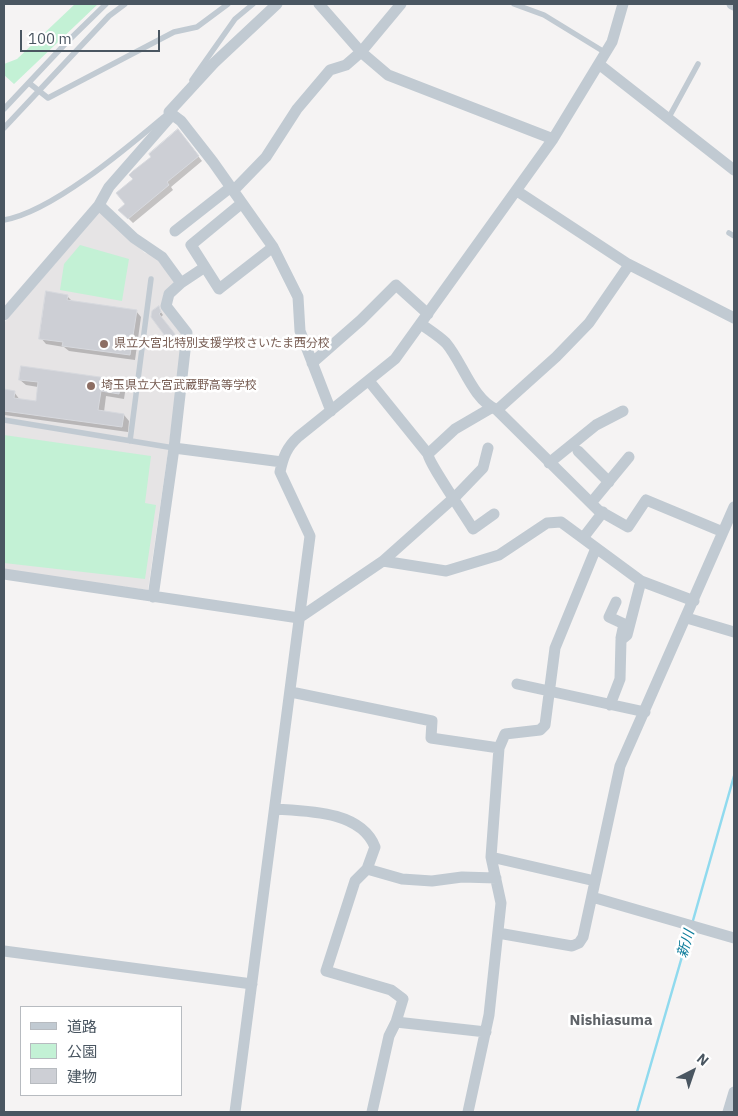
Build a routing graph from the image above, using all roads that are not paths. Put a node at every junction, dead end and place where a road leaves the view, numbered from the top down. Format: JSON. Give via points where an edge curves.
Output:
{"nodes":[{"id":1,"x":106,"y":4,"type":"edge"},
{"id":2,"x":125,"y":4,"type":"edge"},
{"id":3,"x":228,"y":4,"type":"edge"},
{"id":4,"x":253,"y":4,"type":"edge"},
{"id":5,"x":277,"y":4,"type":"edge"},
{"id":6,"x":319,"y":4,"type":"edge"},
{"id":7,"x":401,"y":4,"type":"edge"},
{"id":8,"x":407,"y":4,"type":"edge"},
{"id":9,"x":514,"y":4,"type":"edge"},
{"id":10,"x":622,"y":4,"type":"edge"},
{"id":11,"x":606,"y":53,"type":"junction"},
{"id":12,"x":363,"y":54,"type":"junction"},
{"id":13,"x":698,"y":64,"type":"dead end"},
{"id":14,"x":600,"y":65,"type":"junction"},
{"id":15,"x":30,"y":82,"type":"junction"},
{"id":16,"x":39,"y":91,"type":"junction"},
{"id":17,"x":4,"y":109,"type":"edge"},
{"id":18,"x":171,"y":114,"type":"junction"},
{"id":19,"x":668,"y":119,"type":"junction"},
{"id":20,"x":4,"y":128,"type":"edge"},
{"id":21,"x":553,"y":140,"type":"junction"},
{"id":22,"x":734,"y":170,"type":"edge"},
{"id":23,"x":233,"y":188,"type":"junction"},
{"id":24,"x":517,"y":191,"type":"junction"},
{"id":25,"x":242,"y":203,"type":"junction"},
{"id":26,"x":99,"y":205,"type":"junction"},
{"id":27,"x":4,"y":220,"type":"edge"},
{"id":28,"x":174,"y":232,"type":"dead end"},
{"id":29,"x":273,"y":247,"type":"junction"},
{"id":30,"x":629,"y":264,"type":"junction"},
{"id":31,"x":205,"y":267,"type":"junction"},
{"id":32,"x":151,"y":279,"type":"dead end"},
{"id":33,"x":181,"y":283,"type":"junction"},
{"id":34,"x":4,"y":315,"type":"edge"},
{"id":35,"x":734,"y":318,"type":"edge"},
{"id":36,"x":425,"y":319,"type":"junction"},
{"id":37,"x":312,"y":363,"type":"junction"},
{"id":38,"x":369,"y":381,"type":"junction"},
{"id":39,"x":494,"y":409,"type":"junction"},
{"id":40,"x":331,"y":410,"type":"junction"},
{"id":41,"x":623,"y":411,"type":"dead end"},
{"id":42,"x":4,"y":420,"type":"edge"},
{"id":43,"x":130,"y":441,"type":"junction"},
{"id":44,"x":174,"y":448,"type":"junction"},
{"id":45,"x":488,"y":448,"type":"dead end"},
{"id":46,"x":578,"y":452,"type":"dead end"},
{"id":47,"x":428,"y":454,"type":"junction"},
{"id":48,"x":629,"y":457,"type":"dead end"},
{"id":49,"x":282,"y":462,"type":"junction"},
{"id":50,"x":549,"y":463,"type":"junction"},
{"id":51,"x":609,"y":482,"type":"junction"},
{"id":52,"x":453,"y":498,"type":"junction"},
{"id":53,"x":591,"y":503,"type":"junction"},
{"id":54,"x":734,"y":507,"type":"edge"},
{"id":55,"x":603,"y":512,"type":"junction"},
{"id":56,"x":494,"y":514,"type":"dead end"},
{"id":57,"x":723,"y":532,"type":"junction"},
{"id":58,"x":583,"y":538,"type":"junction"},
{"id":59,"x":596,"y":548,"type":"junction"},
{"id":60,"x":383,"y":561,"type":"junction"},
{"id":61,"x":4,"y":574,"type":"edge"},
{"id":62,"x":641,"y":581,"type":"junction"},
{"id":63,"x":153,"y":597,"type":"junction"},
{"id":64,"x":694,"y":601,"type":"junction"},
{"id":65,"x":616,"y":602,"type":"dead end"},
{"id":66,"x":299,"y":618,"type":"junction"},
{"id":67,"x":687,"y":618,"type":"junction"},
{"id":68,"x":734,"y":632,"type":"edge"},
{"id":69,"x":621,"y":640,"type":"junction"},
{"id":70,"x":517,"y":684,"type":"dead end"},
{"id":71,"x":549,"y":691,"type":"junction"},
{"id":72,"x":291,"y":692,"type":"junction"},
{"id":73,"x":610,"y":705,"type":"junction"},
{"id":74,"x":645,"y":712,"type":"junction"},
{"id":75,"x":499,"y":748,"type":"junction"},
{"id":76,"x":275,"y":809,"type":"junction"},
{"id":77,"x":491,"y":857,"type":"junction"},
{"id":78,"x":367,"y":869,"type":"junction"},
{"id":79,"x":496,"y":878,"type":"junction"},
{"id":80,"x":595,"y":881,"type":"junction"},
{"id":81,"x":592,"y":897,"type":"junction"},
{"id":82,"x":498,"y":932,"type":"junction"},
{"id":83,"x":734,"y":938,"type":"edge"},
{"id":84,"x":4,"y":951,"type":"edge"},
{"id":85,"x":252,"y":984,"type":"junction"},
{"id":86,"x":396,"y":1022,"type":"junction"},
{"id":87,"x":486,"y":1032,"type":"junction"},
{"id":88,"x":734,"y":1092,"type":"edge"},
{"id":89,"x":235,"y":1112,"type":"edge"},
{"id":90,"x":372,"y":1112,"type":"edge"},
{"id":91,"x":468,"y":1112,"type":"edge"},
{"id":92,"x":728,"y":1112,"type":"edge"}],
"edges":[{"from":1,"to":15,"type":"lane"},
{"from":2,"to":16,"type":"lane","via":[[109,16]]},
{"from":3,"to":16,"type":"lane","via":[[198,27],[174,32],[48,98]]},
{"from":4,"to":18,"type":"lane","via":[[235,19]]},
{"from":5,"to":18,"type":"street","via":[[244,34]]},
{"from":6,"to":12,"type":"street"},
{"from":7,"to":12,"type":"street"},
{"from":8,"to":12,"type":"street"},
{"from":9,"to":11,"type":"lane","via":[[544,15]]},
{"from":10,"to":11,"type":"street","via":[[616,32]]},
{"from":11,"to":14,"type":"street"},
{"from":12,"to":21,"type":"street","via":[[388,75]]},
{"from":12,"to":23,"type":"street","via":[[330,70],[297,109],[266,157]]},
{"from":13,"to":19,"type":"lane"},
{"from":14,"to":19,"type":"street"},
{"from":14,"to":21,"type":"street"},
{"from":15,"to":16,"type":"lane"},
{"from":15,"to":17,"type":"lane"},
{"from":16,"to":20,"type":"lane"},
{"from":18,"to":23,"type":"street","via":[[181,122]]},
{"from":18,"to":26,"type":"street","via":[[109,188]]},
{"from":18,"to":27,"type":"lane","via":[[68,190],[25,214]]},
{"from":19,"to":22,"type":"street"},
{"from":21,"to":24,"type":"street"},
{"from":23,"to":25,"type":"street"},
{"from":23,"to":28,"type":"street"},
{"from":24,"to":30,"type":"street"},
{"from":24,"to":36,"type":"street"},
{"from":25,"to":29,"type":"street"},
{"from":25,"to":31,"type":"street","via":[[191,245]]},
{"from":26,"to":33,"type":"street","via":[[134,238],[162,257]]},
{"from":26,"to":34,"type":"street"},
{"from":29,"to":31,"type":"street","via":[[219,289]]},
{"from":29,"to":37,"type":"street","via":[[298,297],[300,332]]},
{"from":30,"to":35,"type":"street"},
{"from":30,"to":39,"type":"street","via":[[589,322],[556,357]]},
{"from":31,"to":33,"type":"street"},
{"from":32,"to":43,"type":"lane"},
{"from":33,"to":44,"type":"street","via":[[169,294],[166,306],[187,333]]},
{"from":36,"to":37,"type":"street","via":[[396,285]]},
{"from":36,"to":38,"type":"street","via":[[395,359]]},
{"from":36,"to":39,"type":"street"},
{"from":37,"to":40,"type":"street"},
{"from":38,"to":40,"type":"street"},
{"from":38,"to":47,"type":"street"},
{"from":39,"to":47,"type":"street","via":[[455,429]]},
{"from":39,"to":50,"type":"street"},
{"from":40,"to":49,"type":"street","via":[[290,445]]},
{"from":41,"to":50,"type":"street","via":[[596,425]]},
{"from":42,"to":43,"type":"lane"},
{"from":43,"to":44,"type":"lane"},
{"from":44,"to":49,"type":"street"},
{"from":44,"to":63,"type":"street"},
{"from":45,"to":52,"type":"street","via":[[483,468]]},
{"from":46,"to":51,"type":"street"},
{"from":47,"to":52,"type":"street","via":[[428,460]]},
{"from":48,"to":51,"type":"street"},
{"from":49,"to":66,"type":"street","via":[[280,472],[310,536]]},
{"from":50,"to":53,"type":"street"},
{"from":51,"to":53,"type":"street"},
{"from":52,"to":56,"type":"street","via":[[473,529]]},
{"from":52,"to":60,"type":"street"},
{"from":53,"to":55,"type":"street"},
{"from":54,"to":57,"type":"street"},
{"from":55,"to":57,"type":"street","via":[[628,527],[646,500]]},
{"from":55,"to":58,"type":"street"},
{"from":57,"to":64,"type":"street"},
{"from":58,"to":59,"type":"street"},
{"from":58,"to":60,"type":"street","via":[[561,522],[548,523],[499,555],[446,571]]},
{"from":59,"to":62,"type":"street"},
{"from":59,"to":71,"type":"street","via":[[555,648]]},
{"from":60,"to":66,"type":"street"},
{"from":61,"to":63,"type":"street"},
{"from":62,"to":64,"type":"street"},
{"from":62,"to":69,"type":"street","via":[[627,635]]},
{"from":63,"to":66,"type":"street"},
{"from":64,"to":67,"type":"street"},
{"from":65,"to":69,"type":"street","via":[[609,617],[624,624]]},
{"from":66,"to":72,"type":"street"},
{"from":67,"to":68,"type":"street"},
{"from":67,"to":74,"type":"street"},
{"from":69,"to":73,"type":"street","via":[[620,679]]},
{"from":70,"to":71,"type":"street"},
{"from":71,"to":73,"type":"street"},
{"from":71,"to":75,"type":"street","via":[[545,725],[540,730],[505,734]]},
{"from":72,"to":75,"type":"street","via":[[432,721],[431,738]]},
{"from":72,"to":76,"type":"street"},
{"from":73,"to":74,"type":"street"},
{"from":74,"to":80,"type":"street","via":[[620,766]]},
{"from":75,"to":77,"type":"street"},
{"from":76,"to":78,"type":"street","via":[[317,811],[360,827],[372,838],[375,847]]},
{"from":76,"to":85,"type":"street"},
{"from":77,"to":79,"type":"street"},
{"from":77,"to":80,"type":"street"},
{"from":78,"to":79,"type":"street","via":[[402,879]]},
{"from":78,"to":86,"type":"street","via":[[355,881],[326,971],[391,990],[403,999]]},
{"from":79,"to":82,"type":"street","via":[[501,903]]},
{"from":80,"to":81,"type":"street"},
{"from":81,"to":82,"type":"street","via":[[583,937],[572,946]]},
{"from":81,"to":83,"type":"street"},
{"from":82,"to":87,"type":"street"},
{"from":84,"to":85,"type":"street"},
{"from":85,"to":89,"type":"street"},
{"from":86,"to":87,"type":"street"},
{"from":86,"to":90,"type":"street","via":[[388,1036]]},
{"from":87,"to":91,"type":"street"},
{"from":88,"to":92,"type":"street"}]}
